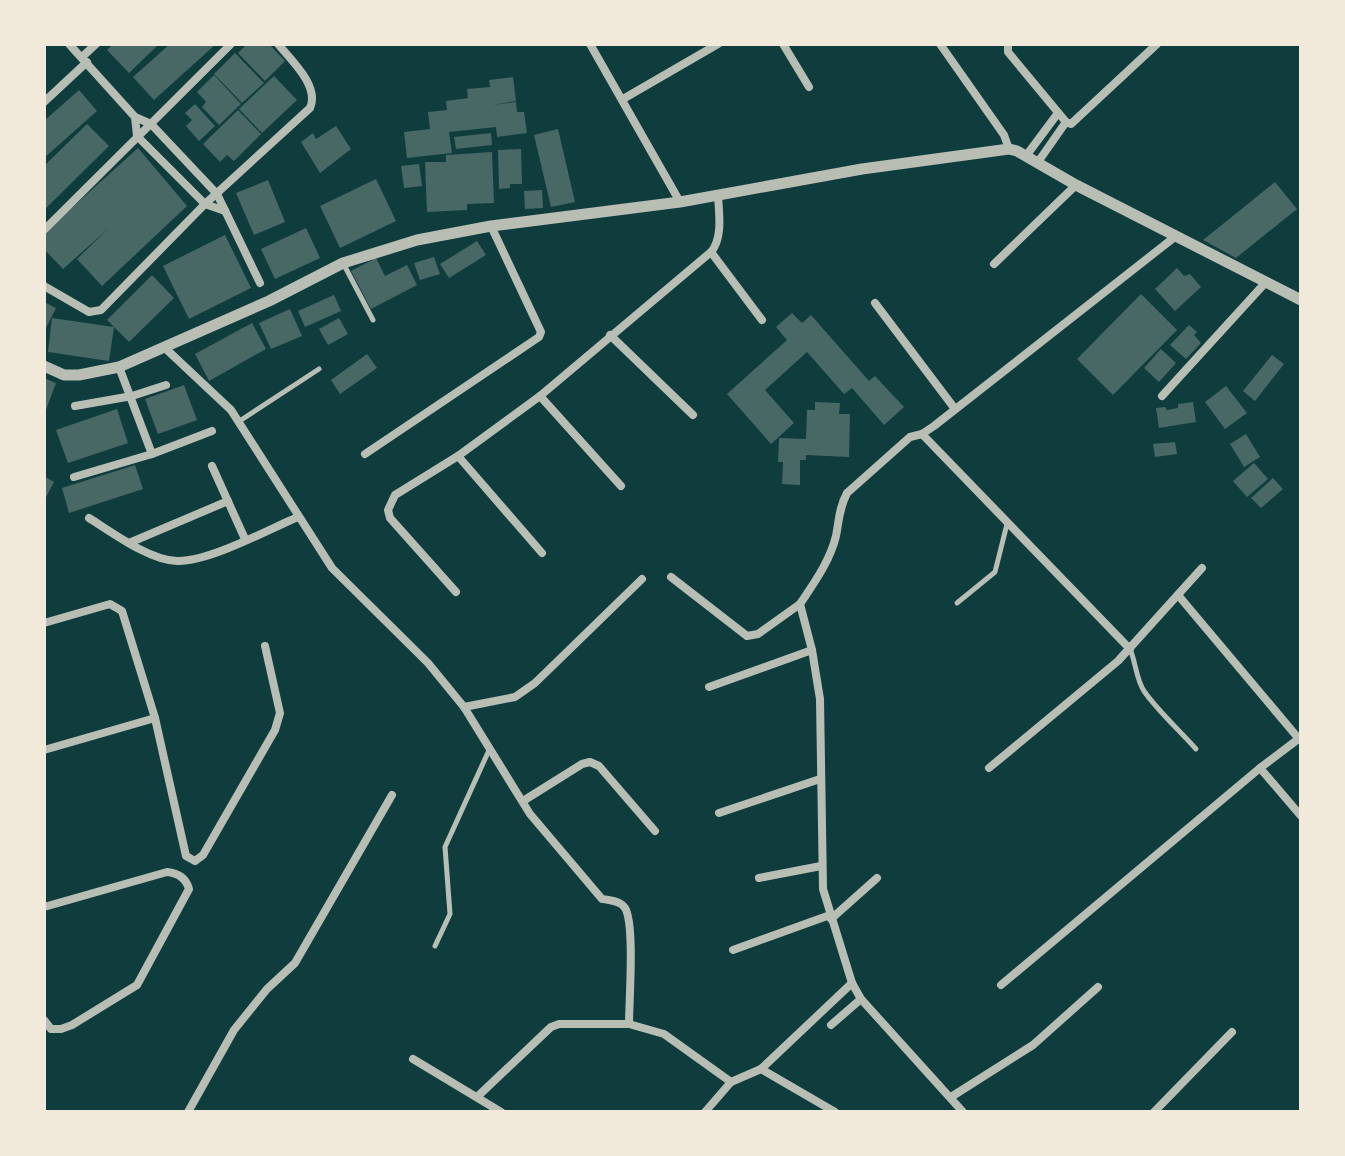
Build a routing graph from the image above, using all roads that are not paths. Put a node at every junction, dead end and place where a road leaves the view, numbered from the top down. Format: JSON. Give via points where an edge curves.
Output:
{"nodes":[{"id":1,"x":69,"y":44,"type":"edge"},
{"id":2,"x":96,"y":44,"type":"edge"},
{"id":3,"x":231,"y":44,"type":"edge"},
{"id":4,"x":278,"y":44,"type":"edge"},
{"id":5,"x":590,"y":44,"type":"edge"},
{"id":6,"x":718,"y":44,"type":"edge"},
{"id":7,"x":783,"y":44,"type":"edge"},
{"id":8,"x":940,"y":44,"type":"edge"},
{"id":9,"x":1008,"y":44,"type":"edge"},
{"id":10,"x":1157,"y":44,"type":"edge"},
{"id":11,"x":85,"y":59,"type":"junction"},
{"id":12,"x":809,"y":87,"type":"dead end"},
{"id":13,"x":623,"y":99,"type":"junction"},
{"id":14,"x":44,"y":102,"type":"edge"},
{"id":15,"x":1058,"y":113,"type":"junction"},
{"id":16,"x":135,"y":117,"type":"junction"},
{"id":17,"x":1066,"y":122,"type":"junction"},
{"id":18,"x":151,"y":124,"type":"junction"},
{"id":19,"x":137,"y":136,"type":"junction"},
{"id":20,"x":1009,"y":149,"type":"junction"},
{"id":21,"x":1026,"y":156,"type":"junction"},
{"id":22,"x":1038,"y":162,"type":"junction"},
{"id":23,"x":1076,"y":185,"type":"junction"},
{"id":24,"x":217,"y":194,"type":"junction"},
{"id":25,"x":718,"y":196,"type":"junction"},
{"id":26,"x":680,"y":202,"type":"junction"},
{"id":27,"x":205,"y":204,"type":"junction"},
{"id":28,"x":225,"y":211,"type":"junction"},
{"id":29,"x":491,"y":226,"type":"junction"},
{"id":30,"x":44,"y":230,"type":"edge"},
{"id":31,"x":1176,"y":236,"type":"junction"},
{"id":32,"x":711,"y":252,"type":"junction"},
{"id":33,"x":343,"y":263,"type":"junction"},
{"id":34,"x":994,"y":264,"type":"dead end"},
{"id":35,"x":1266,"y":282,"type":"junction"},
{"id":36,"x":260,"y":283,"type":"dead end"},
{"id":37,"x":48,"y":288,"type":"edge"},
{"id":38,"x":1301,"y":300,"type":"edge"},
{"id":39,"x":875,"y":303,"type":"dead end"},
{"id":40,"x":373,"y":320,"type":"dead end"},
{"id":41,"x":762,"y":320,"type":"dead end"},
{"id":42,"x":610,"y":335,"type":"junction"},
{"id":43,"x":165,"y":348,"type":"junction"},
{"id":44,"x":44,"y":366,"type":"edge"},
{"id":45,"x":119,"y":367,"type":"junction"},
{"id":46,"x":319,"y":369,"type":"dead end"},
{"id":47,"x":166,"y":385,"type":"dead end"},
{"id":48,"x":132,"y":396,"type":"junction"},
{"id":49,"x":540,"y":396,"type":"junction"},
{"id":50,"x":1162,"y":396,"type":"dead end"},
{"id":51,"x":75,"y":406,"type":"dead end"},
{"id":52,"x":955,"y":409,"type":"junction"},
{"id":53,"x":693,"y":415,"type":"dead end"},
{"id":54,"x":238,"y":422,"type":"junction"},
{"id":55,"x":212,"y":431,"type":"dead end"},
{"id":56,"x":922,"y":434,"type":"junction"},
{"id":57,"x":152,"y":454,"type":"junction"},
{"id":58,"x":365,"y":454,"type":"dead end"},
{"id":59,"x":458,"y":456,"type":"junction"},
{"id":60,"x":212,"y":466,"type":"dead end"},
{"id":61,"x":74,"y":477,"type":"dead end"},
{"id":62,"x":621,"y":486,"type":"dead end"},
{"id":63,"x":228,"y":501,"type":"junction"},
{"id":64,"x":298,"y":517,"type":"junction"},
{"id":65,"x":89,"y":518,"type":"dead end"},
{"id":66,"x":1007,"y":523,"type":"junction"},
{"id":67,"x":245,"y":539,"type":"junction"},
{"id":68,"x":129,"y":543,"type":"junction"},
{"id":69,"x":542,"y":553,"type":"dead end"},
{"id":70,"x":1202,"y":568,"type":"dead end"},
{"id":71,"x":671,"y":577,"type":"dead end"},
{"id":72,"x":642,"y":579,"type":"dead end"},
{"id":73,"x":456,"y":592,"type":"dead end"},
{"id":74,"x":1178,"y":595,"type":"junction"},
{"id":75,"x":957,"y":603,"type":"dead end"},
{"id":76,"x":800,"y":604,"type":"junction"},
{"id":77,"x":44,"y":623,"type":"edge"},
{"id":78,"x":265,"y":646,"type":"dead end"},
{"id":79,"x":1130,"y":649,"type":"junction"},
{"id":80,"x":812,"y":650,"type":"junction"},
{"id":81,"x":709,"y":687,"type":"dead end"},
{"id":82,"x":464,"y":707,"type":"junction"},
{"id":83,"x":155,"y":718,"type":"junction"},
{"id":84,"x":1300,"y":738,"type":"edge"},
{"id":85,"x":490,"y":747,"type":"junction"},
{"id":86,"x":1196,"y":749,"type":"dead end"},
{"id":87,"x":44,"y":750,"type":"edge"},
{"id":88,"x":989,"y":768,"type":"dead end"},
{"id":89,"x":1260,"y":768,"type":"junction"},
{"id":90,"x":820,"y":779,"type":"junction"},
{"id":91,"x":392,"y":795,"type":"dead end"},
{"id":92,"x":523,"y":801,"type":"junction"},
{"id":93,"x":719,"y":813,"type":"dead end"},
{"id":94,"x":1301,"y":816,"type":"edge"},
{"id":95,"x":655,"y":831,"type":"dead end"},
{"id":96,"x":821,"y":866,"type":"junction"},
{"id":97,"x":759,"y":878,"type":"dead end"},
{"id":98,"x":877,"y":878,"type":"dead end"},
{"id":99,"x":44,"y":907,"type":"edge"},
{"id":100,"x":830,"y":917,"type":"junction"},
{"id":101,"x":435,"y":946,"type":"dead end"},
{"id":102,"x":733,"y":950,"type":"dead end"},
{"id":103,"x":852,"y":983,"type":"junction"},
{"id":104,"x":1001,"y":985,"type":"dead end"},
{"id":105,"x":1098,"y":987,"type":"dead end"},
{"id":106,"x":861,"y":999,"type":"junction"},
{"id":107,"x":44,"y":1020,"type":"edge"},
{"id":108,"x":629,"y":1024,"type":"junction"},
{"id":109,"x":831,"y":1025,"type":"dead end"},
{"id":110,"x":1232,"y":1032,"type":"dead end"},
{"id":111,"x":413,"y":1059,"type":"dead end"},
{"id":112,"x":761,"y":1069,"type":"junction"},
{"id":113,"x":731,"y":1082,"type":"junction"},
{"id":114,"x":477,"y":1097,"type":"junction"},
{"id":115,"x":951,"y":1097,"type":"junction"},
{"id":116,"x":188,"y":1112,"type":"edge"},
{"id":117,"x":501,"y":1112,"type":"edge"},
{"id":118,"x":705,"y":1112,"type":"edge"},
{"id":119,"x":835,"y":1112,"type":"edge"},
{"id":120,"x":963,"y":1112,"type":"edge"},
{"id":121,"x":1154,"y":1112,"type":"edge"}],
"edges":[{"from":1,"to":11,"type":"street"},
{"from":2,"to":11,"type":"street"},
{"from":3,"to":18,"type":"street"},
{"from":4,"to":24,"type":"street","via":[[310,87],[313,102]]},
{"from":5,"to":13,"type":"street"},
{"from":6,"to":13,"type":"street"},
{"from":7,"to":12,"type":"street"},
{"from":8,"to":20,"type":"street"},
{"from":9,"to":15,"type":"street","via":[[1008,52]]},
{"from":10,"to":17,"type":"street","via":[[1071,124]]},
{"from":11,"to":14,"type":"street"},
{"from":11,"to":16,"type":"street"},
{"from":13,"to":26,"type":"street"},
{"from":15,"to":17,"type":"street"},
{"from":15,"to":21,"type":"street"},
{"from":16,"to":18,"type":"street"},
{"from":16,"to":19,"type":"street"},
{"from":17,"to":22,"type":"street"},
{"from":18,"to":19,"type":"street"},
{"from":18,"to":24,"type":"street"},
{"from":19,"to":27,"type":"street"},
{"from":19,"to":30,"type":"street"},
{"from":20,"to":21,"type":"street"},
{"from":20,"to":25,"type":"street"},
{"from":21,"to":22,"type":"street"},
{"from":22,"to":23,"type":"street"},
{"from":23,"to":31,"type":"street"},
{"from":23,"to":34,"type":"street"},
{"from":24,"to":27,"type":"street"},
{"from":24,"to":28,"type":"street"},
{"from":25,"to":26,"type":"street"},
{"from":25,"to":32,"type":"street","via":[[718,237]]},
{"from":26,"to":29,"type":"street"},
{"from":27,"to":28,"type":"street"},
{"from":27,"to":37,"type":"street","via":[[101,310],[89,312]]},
{"from":28,"to":36,"type":"street"},
{"from":29,"to":33,"type":"street","via":[[417,240]]},
{"from":29,"to":58,"type":"street","via":[[539,337]]},
{"from":31,"to":35,"type":"street"},
{"from":31,"to":52,"type":"street"},
{"from":32,"to":41,"type":"street"},
{"from":32,"to":42,"type":"street"},
{"from":33,"to":40,"type":"lane"},
{"from":33,"to":43,"type":"street"},
{"from":35,"to":38,"type":"street"},
{"from":35,"to":50,"type":"street"},
{"from":39,"to":52,"type":"street"},
{"from":42,"to":49,"type":"street"},
{"from":42,"to":53,"type":"street"},
{"from":43,"to":45,"type":"street"},
{"from":43,"to":54,"type":"street"},
{"from":44,"to":45,"type":"street","via":[[64,375]]},
{"from":45,"to":48,"type":"street"},
{"from":46,"to":54,"type":"lane"},
{"from":47,"to":48,"type":"street"},
{"from":48,"to":51,"type":"street"},
{"from":48,"to":57,"type":"street"},
{"from":49,"to":59,"type":"street"},
{"from":49,"to":62,"type":"street"},
{"from":52,"to":56,"type":"street"},
{"from":54,"to":64,"type":"street"},
{"from":55,"to":57,"type":"street"},
{"from":56,"to":66,"type":"street"},
{"from":56,"to":76,"type":"street","via":[[910,437],[847,493],[826,560]]},
{"from":57,"to":61,"type":"street"},
{"from":59,"to":69,"type":"street"},
{"from":59,"to":73,"type":"street","via":[[395,495],[388,510]]},
{"from":60,"to":63,"type":"street"},
{"from":63,"to":67,"type":"street"},
{"from":63,"to":68,"type":"street"},
{"from":64,"to":67,"type":"street"},
{"from":64,"to":82,"type":"street","via":[[332,568],[428,663]]},
{"from":65,"to":68,"type":"street"},
{"from":66,"to":75,"type":"lane","via":[[995,572]]},
{"from":66,"to":79,"type":"street"},
{"from":67,"to":68,"type":"street","via":[[200,558],[175,561]]},
{"from":70,"to":74,"type":"street"},
{"from":71,"to":76,"type":"street","via":[[747,636]]},
{"from":72,"to":82,"type":"street","via":[[535,683],[515,697]]},
{"from":74,"to":79,"type":"street"},
{"from":74,"to":84,"type":"street"},
{"from":76,"to":80,"type":"street"},
{"from":77,"to":83,"type":"street","via":[[110,604],[122,611]]},
{"from":78,"to":83,"type":"street","via":[[280,713],[275,730],[195,861],[186,856]]},
{"from":79,"to":86,"type":"lane","via":[[1144,691]]},
{"from":79,"to":88,"type":"street"},
{"from":80,"to":81,"type":"street"},
{"from":80,"to":90,"type":"street","via":[[820,699]]},
{"from":82,"to":85,"type":"street"},
{"from":83,"to":87,"type":"street"},
{"from":84,"to":89,"type":"street"},
{"from":85,"to":92,"type":"street"},
{"from":85,"to":101,"type":"lane","via":[[445,847],[450,914]]},
{"from":89,"to":94,"type":"street"},
{"from":89,"to":104,"type":"street"},
{"from":90,"to":93,"type":"street"},
{"from":90,"to":96,"type":"street"},
{"from":91,"to":116,"type":"street","via":[[295,963],[234,1030]]},
{"from":92,"to":95,"type":"street","via":[[590,762]]},
{"from":92,"to":108,"type":"street","via":[[602,899],[626,909]]},
{"from":96,"to":97,"type":"street"},
{"from":96,"to":100,"type":"street"},
{"from":98,"to":100,"type":"street"},
{"from":99,"to":107,"type":"street","via":[[167,872],[176,872],[189,889],[137,985],[72,1025],[51,1029]]},
{"from":100,"to":102,"type":"street"},
{"from":100,"to":103,"type":"street"},
{"from":103,"to":106,"type":"street"},
{"from":103,"to":112,"type":"street"},
{"from":105,"to":115,"type":"street","via":[[1033,1045]]},
{"from":106,"to":109,"type":"street"},
{"from":106,"to":115,"type":"street"},
{"from":108,"to":113,"type":"street","via":[[664,1034]]},
{"from":108,"to":114,"type":"street","via":[[551,1027]]},
{"from":110,"to":121,"type":"street"},
{"from":111,"to":114,"type":"street"},
{"from":112,"to":113,"type":"street"},
{"from":112,"to":119,"type":"street"},
{"from":113,"to":118,"type":"street"},
{"from":114,"to":117,"type":"street"},
{"from":115,"to":120,"type":"street"}]}
